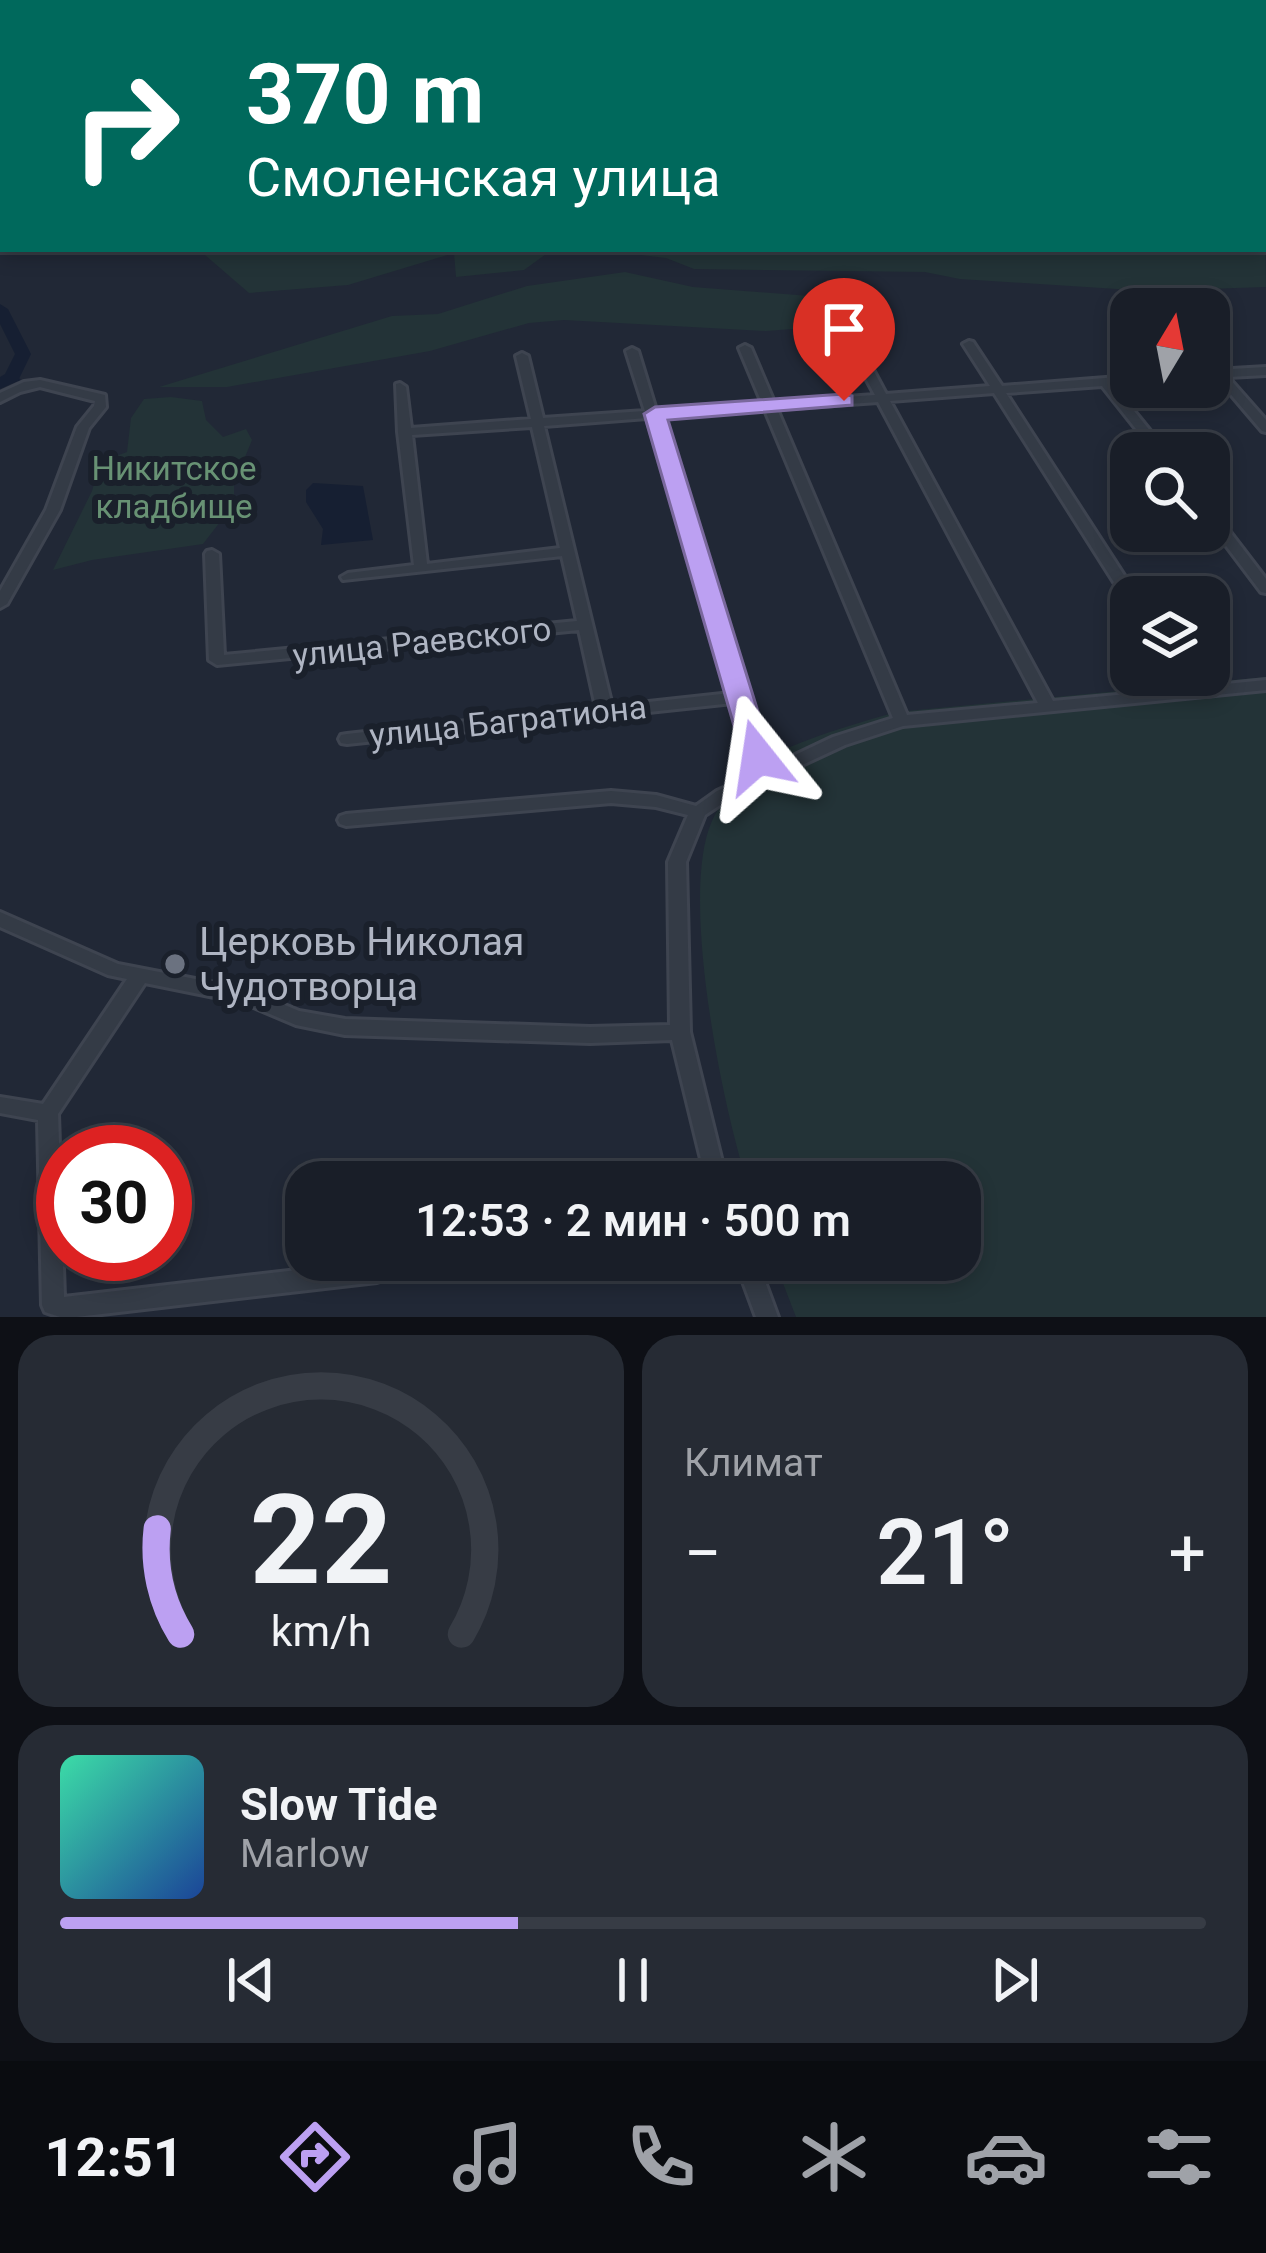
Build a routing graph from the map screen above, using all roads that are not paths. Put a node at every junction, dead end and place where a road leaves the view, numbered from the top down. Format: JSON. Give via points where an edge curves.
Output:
{"nodes":[{"id":1,"x":849,"y":336,"type":"dead end"},
{"id":2,"x":969,"y":344,"type":"dead end"},
{"id":3,"x":745,"y":348,"type":"dead end"},
{"id":4,"x":632,"y":351,"type":"dead end"},
{"id":5,"x":522,"y":356,"type":"dead end"},
{"id":6,"x":1266,"y":371,"type":"edge"},
{"id":7,"x":1230,"y":373,"type":"edge"},
{"id":8,"x":1105,"y":382,"type":"junction"},
{"id":9,"x":1110,"y":382,"type":"edge"},
{"id":10,"x":400,"y":387,"type":"dead end"},
{"id":11,"x":997,"y":390,"type":"junction"},
{"id":12,"x":1230,"y":391,"type":"edge"},
{"id":13,"x":0,"y":398,"type":"edge"},
{"id":14,"x":882,"y":398,"type":"junction"},
{"id":15,"x":768,"y":406,"type":"junction"},
{"id":16,"x":655,"y":414,"type":"junction"},
{"id":17,"x":536,"y":422,"type":"junction"},
{"id":18,"x":1266,"y":428,"type":"edge"},
{"id":19,"x":404,"y":432,"type":"junction"},
{"id":20,"x":1145,"y":432,"type":"edge"},
{"id":21,"x":1230,"y":542,"type":"edge"},
{"id":22,"x":565,"y":552,"type":"junction"},
{"id":23,"x":212,"y":554,"type":"dead end"},
{"id":24,"x":421,"y":568,"type":"junction"},
{"id":25,"x":1117,"y":576,"type":"edge"},
{"id":26,"x":348,"y":577,"type":"dead end"},
{"id":27,"x":1266,"y":589,"type":"edge"},
{"id":28,"x":0,"y":604,"type":"edge"},
{"id":29,"x":581,"y":625,"type":"junction"},
{"id":30,"x":1266,"y":685,"type":"edge"},
{"id":31,"x":1230,"y":688,"type":"edge"},
{"id":32,"x":1150,"y":696,"type":"edge"},
{"id":33,"x":742,"y":698,"type":"junction"},
{"id":34,"x":1048,"y":706,"type":"junction"},
{"id":35,"x":605,"y":711,"type":"junction"},
{"id":36,"x":902,"y":722,"type":"junction"},
{"id":37,"x":347,"y":739,"type":"dead end"},
{"id":38,"x":771,"y":772,"type":"junction"},
{"id":39,"x":698,"y":812,"type":"junction"},
{"id":40,"x":346,"y":820,"type":"dead end"},
{"id":41,"x":0,"y":919,"type":"edge"},
{"id":42,"x":140,"y":975,"type":"junction"},
{"id":43,"x":680,"y":1032,"type":"junction"},
{"id":44,"x":0,"y":1106,"type":"edge"},
{"id":45,"x":48,"y":1113,"type":"junction"},
{"id":46,"x":710,"y":1161,"type":"edge"},
{"id":47,"x":299,"y":1281,"type":"edge"},
{"id":48,"x":754,"y":1281,"type":"edge"},
{"id":49,"x":767,"y":1317,"type":"edge"}],
"edges":[{"from":1,"to":14,"type":"street"},
{"from":2,"to":11,"type":"street"},
{"from":3,"to":15,"type":"street"},
{"from":4,"to":16,"type":"street"},
{"from":5,"to":17,"type":"street"},
{"from":6,"to":7,"type":"street"},
{"from":8,"to":9,"type":"street"},
{"from":8,"to":11,"type":"street"},
{"from":8,"to":20,"type":"street"},
{"from":10,"to":19,"type":"street"},
{"from":11,"to":14,"type":"street"},
{"from":11,"to":25,"type":"street"},
{"from":12,"to":18,"type":"street"},
{"from":13,"to":28,"type":"street","via":[[40,381],[101,398],[53,510]]},
{"from":14,"to":15,"type":"street"},
{"from":14,"to":34,"type":"street"},
{"from":15,"to":16,"type":"street"},
{"from":15,"to":36,"type":"street"},
{"from":16,"to":17,"type":"street"},
{"from":16,"to":33,"type":"street"},
{"from":17,"to":19,"type":"street"},
{"from":17,"to":22,"type":"street"},
{"from":19,"to":24,"type":"street"},
{"from":21,"to":27,"type":"street"},
{"from":22,"to":24,"type":"street"},
{"from":22,"to":29,"type":"street"},
{"from":23,"to":29,"type":"street","name":"улица Раевского","via":[[217,660]]},
{"from":24,"to":26,"type":"street"},
{"from":29,"to":35,"type":"street"},
{"from":30,"to":31,"type":"street"},
{"from":32,"to":34,"type":"street"},
{"from":33,"to":35,"type":"street","name":"улица Багратиона"},
{"from":33,"to":38,"type":"street","via":[[758,757]]},
{"from":34,"to":36,"type":"street"},
{"from":35,"to":37,"type":"street","name":"улица Багратиона"},
{"from":36,"to":38,"type":"street"},
{"from":38,"to":39,"type":"street"},
{"from":39,"to":40,"type":"street","via":[[611,796]]},
{"from":39,"to":43,"type":"street","via":[[677,862]]},
{"from":41,"to":42,"type":"street"},
{"from":42,"to":43,"type":"street","via":[[346,1027]]},
{"from":42,"to":45,"type":"street"},
{"from":43,"to":46,"type":"street"},
{"from":44,"to":45,"type":"street"},
{"from":45,"to":47,"type":"street","via":[[53,1305]]},
{"from":48,"to":49,"type":"street"}]}
